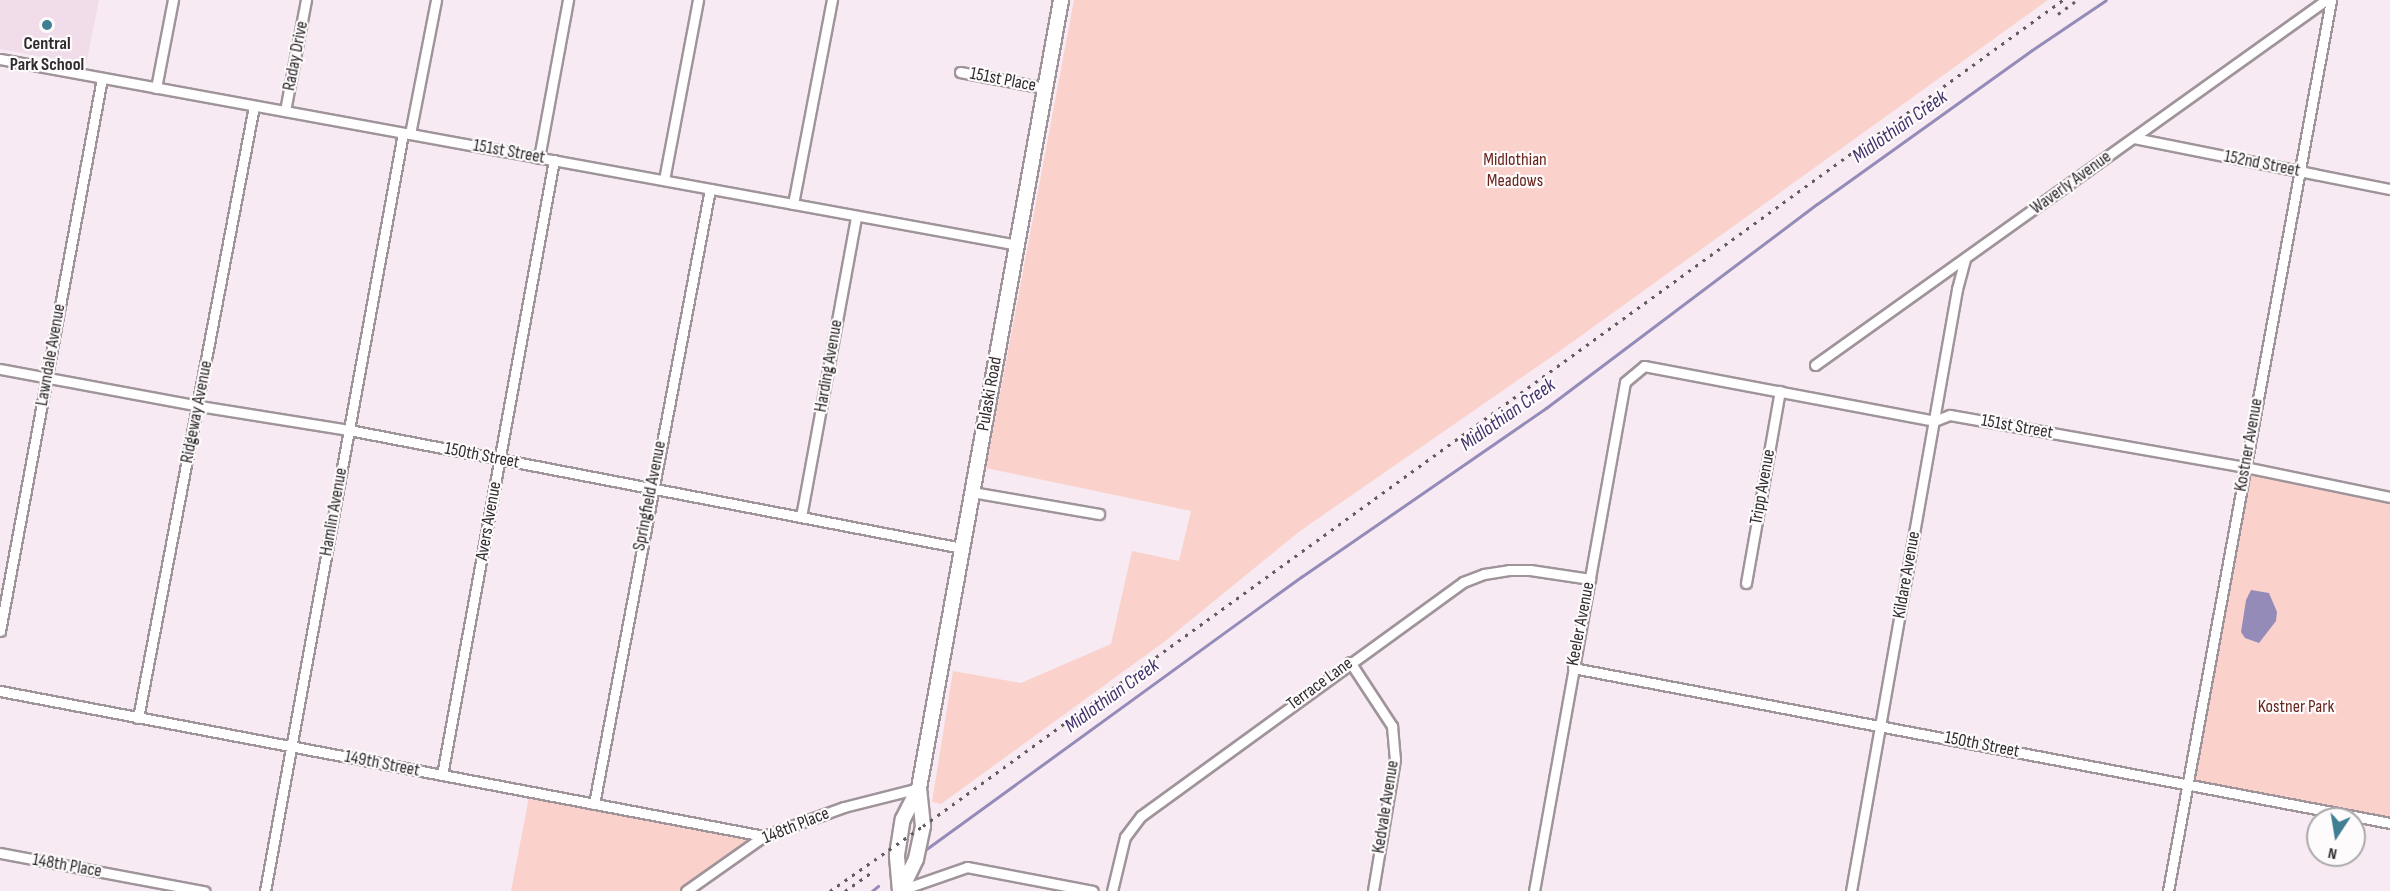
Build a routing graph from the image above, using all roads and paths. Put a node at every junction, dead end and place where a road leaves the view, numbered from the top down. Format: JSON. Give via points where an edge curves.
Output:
{"nodes":[{"id":1,"x":173,"y":0,"type":"edge"},
{"id":2,"x":306,"y":0,"type":"edge"},
{"id":3,"x":436,"y":0,"type":"edge"},
{"id":4,"x":568,"y":0,"type":"edge"},
{"id":5,"x":698,"y":0,"type":"edge"},
{"id":6,"x":831,"y":0,"type":"edge"},
{"id":7,"x":1061,"y":0,"type":"edge"},
{"id":8,"x":2326,"y":0,"type":"edge"},
{"id":9,"x":2331,"y":0,"type":"edge"},
{"id":10,"x":0,"y":60,"type":"edge"},
{"id":11,"x":960,"y":72,"type":"dead end"},
{"id":12,"x":102,"y":78,"type":"junction"},
{"id":13,"x":156,"y":88,"type":"junction"},
{"id":14,"x":1045,"y":88,"type":"junction"},
{"id":15,"x":254,"y":106,"type":"junction"},
{"id":16,"x":285,"y":111,"type":"junction"},
{"id":17,"x":406,"y":134,"type":"junction"},
{"id":18,"x":2134,"y":138,"type":"junction"},
{"id":19,"x":539,"y":158,"type":"junction"},
{"id":20,"x":554,"y":160,"type":"junction"},
{"id":21,"x":2298,"y":172,"type":"junction"},
{"id":22,"x":664,"y":180,"type":"junction"},
{"id":23,"x":710,"y":189,"type":"junction"},
{"id":24,"x":2390,"y":189,"type":"edge"},
{"id":25,"x":793,"y":204,"type":"junction"},
{"id":26,"x":856,"y":216,"type":"junction"},
{"id":27,"x":1017,"y":245,"type":"junction"},
{"id":28,"x":1965,"y":259,"type":"junction"},
{"id":29,"x":1815,"y":365,"type":"dead end"},
{"id":30,"x":1644,"y":366,"type":"joint"},
{"id":31,"x":0,"y":369,"type":"edge"},
{"id":32,"x":47,"y":378,"type":"junction"},
{"id":33,"x":1780,"y":391,"type":"junction"},
{"id":34,"x":199,"y":406,"type":"junction"},
{"id":35,"x":1934,"y":421,"type":"junction"},
{"id":36,"x":349,"y":430,"type":"junction"},
{"id":37,"x":500,"y":459,"type":"junction"},
{"id":38,"x":2245,"y":467,"type":"junction"},
{"id":39,"x":651,"y":488,"type":"junction"},
{"id":40,"x":972,"y":492,"type":"junction"},
{"id":41,"x":2390,"y":497,"type":"edge"},
{"id":42,"x":1099,"y":514,"type":"dead end"},
{"id":43,"x":801,"y":517,"type":"junction"},
{"id":44,"x":962,"y":548,"type":"junction"},
{"id":45,"x":1590,"y":579,"type":"junction"},
{"id":46,"x":1746,"y":583,"type":"dead end"},
{"id":47,"x":0,"y":631,"type":"edge"},
{"id":48,"x":1350,"y":662,"type":"junction"},
{"id":49,"x":1573,"y":668,"type":"junction"},
{"id":50,"x":0,"y":691,"type":"edge"},
{"id":51,"x":138,"y":718,"type":"junction"},
{"id":52,"x":1880,"y":726,"type":"junction"},
{"id":53,"x":291,"y":747,"type":"junction"},
{"id":54,"x":442,"y":775,"type":"junction"},
{"id":55,"x":2188,"y":783,"type":"junction"},
{"id":56,"x":919,"y":788,"type":"junction"},
{"id":57,"x":594,"y":804,"type":"junction"},
{"id":58,"x":2390,"y":823,"type":"edge"},
{"id":59,"x":764,"y":836,"type":"junction"},
{"id":60,"x":0,"y":853,"type":"edge"},
{"id":61,"x":1057,"y":888,"type":"edge"},
{"id":62,"x":901,"y":890,"type":"edge"},
{"id":63,"x":204,"y":891,"type":"edge"},
{"id":64,"x":265,"y":891,"type":"edge"},
{"id":65,"x":686,"y":891,"type":"edge"},
{"id":66,"x":1093,"y":891,"type":"edge"},
{"id":67,"x":1112,"y":891,"type":"edge"},
{"id":68,"x":1373,"y":891,"type":"edge"},
{"id":69,"x":1534,"y":891,"type":"edge"},
{"id":70,"x":1851,"y":891,"type":"edge"},
{"id":71,"x":2168,"y":891,"type":"edge"}],
"edges":[{"from":1,"to":13,"type":"street"},
{"from":2,"to":16,"type":"street","name":"Raday Drive"},
{"from":3,"to":17,"type":"street","name":"Hamlin Avenue"},
{"from":4,"to":19,"type":"street"},
{"from":5,"to":22,"type":"street"},
{"from":6,"to":25,"type":"street"},
{"from":7,"to":14,"type":"main road","name":"Pulaski Road"},
{"from":8,"to":18,"type":"street","name":"Waverly Avenue"},
{"from":9,"to":21,"type":"street","name":"Kostner Avenue"},
{"from":10,"to":12,"type":"street","name":"151st Street"},
{"from":11,"to":14,"type":"street","name":"151st Place"},
{"from":12,"to":13,"type":"street","name":"151st Street"},
{"from":12,"to":32,"type":"street","name":"Lawndale Avenue"},
{"from":13,"to":15,"type":"street","name":"151st Street"},
{"from":14,"to":27,"type":"main road","name":"Pulaski Road"},
{"from":15,"to":16,"type":"street","name":"151st Street"},
{"from":15,"to":34,"type":"street","name":"Ridgeway Avenue"},
{"from":16,"to":17,"type":"street","name":"151st Street"},
{"from":17,"to":19,"type":"street","name":"151st Street"},
{"from":17,"to":36,"type":"street","name":"Hamlin Avenue"},
{"from":18,"to":21,"type":"street","name":"152nd Street"},
{"from":18,"to":28,"type":"street","name":"Waverly Avenue"},
{"from":19,"to":20,"type":"street","name":"151st Street"},
{"from":20,"to":22,"type":"street","name":"151st Street"},
{"from":20,"to":37,"type":"street","name":"Avers Avenue"},
{"from":21,"to":24,"type":"street","name":"152nd Street"},
{"from":21,"to":38,"type":"street","name":"Kostner Avenue"},
{"from":22,"to":23,"type":"street","name":"151st Street"},
{"from":23,"to":25,"type":"street","name":"151st Street"},
{"from":23,"to":39,"type":"street","name":"Springfield Avenue"},
{"from":25,"to":26,"type":"street","name":"151st Street"},
{"from":26,"to":27,"type":"street","name":"151st Street"},
{"from":26,"to":43,"type":"street","name":"Harding Avenue"},
{"from":27,"to":40,"type":"main road","name":"Pulaski Road"},
{"from":28,"to":29,"type":"street","name":"Waverly Avenue"},
{"from":28,"to":35,"type":"street","name":"Kildare Avenue"},
{"from":30,"to":33,"type":"street","name":"151st Street"},
{"from":30,"to":45,"type":"street","name":"Keeler Avenue","via":[[1625,382]]},
{"from":31,"to":32,"type":"street","name":"150th Street"},
{"from":32,"to":34,"type":"street","name":"150th Street"},
{"from":32,"to":47,"type":"street","name":"Lawndale Avenue"},
{"from":33,"to":35,"type":"street","name":"151st Street"},
{"from":33,"to":46,"type":"street","name":"Tripp Avenue"},
{"from":34,"to":36,"type":"street","name":"150th Street"},
{"from":34,"to":51,"type":"street","name":"Ridgeway Avenue"},
{"from":35,"to":38,"type":"street","name":"151st Street","via":[[1950,415]]},
{"from":35,"to":52,"type":"street","name":"Kildare Avenue"},
{"from":36,"to":37,"type":"street","name":"150th Street"},
{"from":36,"to":53,"type":"street","name":"Hamlin Avenue"},
{"from":37,"to":39,"type":"street","name":"150th Street"},
{"from":37,"to":54,"type":"street","name":"Avers Avenue"},
{"from":38,"to":41,"type":"street","name":"151st Street"},
{"from":38,"to":55,"type":"street","name":"Kostner Avenue"},
{"from":39,"to":43,"type":"street","name":"150th Street"},
{"from":39,"to":57,"type":"street","name":"Springfield Avenue"},
{"from":40,"to":42,"type":"street"},
{"from":40,"to":44,"type":"main road","name":"Pulaski Road"},
{"from":43,"to":44,"type":"street","name":"150th Street"},
{"from":44,"to":56,"type":"main road","name":"Pulaski Road"},
{"from":45,"to":48,"type":"street","name":"Terrace Lane","via":[[1530,570],[1484,574],[1463,582]]},
{"from":45,"to":49,"type":"street","name":"Keeler Avenue"},
{"from":48,"to":67,"type":"street","name":"Terrace Lane","via":[[1141,816],[1125,837]]},
{"from":48,"to":68,"type":"street","name":"Kedvale Avenue","via":[[1392,726],[1395,759]]},
{"from":49,"to":52,"type":"street","name":"150th Street"},
{"from":49,"to":69,"type":"street","name":"Keeler Avenue"},
{"from":50,"to":51,"type":"street","name":"149th Street"},
{"from":51,"to":53,"type":"street","name":"149th Street"},
{"from":52,"to":55,"type":"street","name":"150th Street"},
{"from":52,"to":70,"type":"street","name":"Kildare Avenue"},
{"from":53,"to":54,"type":"street","name":"149th Street"},
{"from":53,"to":64,"type":"street","name":"Hamlin Avenue"},
{"from":54,"to":57,"type":"street","name":"149th Street"},
{"from":55,"to":58,"type":"street","name":"150th Street"},
{"from":55,"to":71,"type":"street","name":"Kostner Avenue"},
{"from":56,"to":59,"type":"street","name":"148th Place","via":[[844,807]]},
{"from":56,"to":62,"type":"main road","name":"Pulaski Road","via":[[902,827],[897,855]]},
{"from":56,"to":62,"type":"main road","name":"Pulaski Road","via":[[923,826],[916,859]]},
{"from":57,"to":59,"type":"street","name":"149th Street"},
{"from":59,"to":65,"type":"street","name":"148th Place"},
{"from":60,"to":63,"type":"street","name":"148th Place"},
{"from":61,"to":62,"type":"street","via":[[967,867]]},
{"from":61,"to":66,"type":"street"}]}
